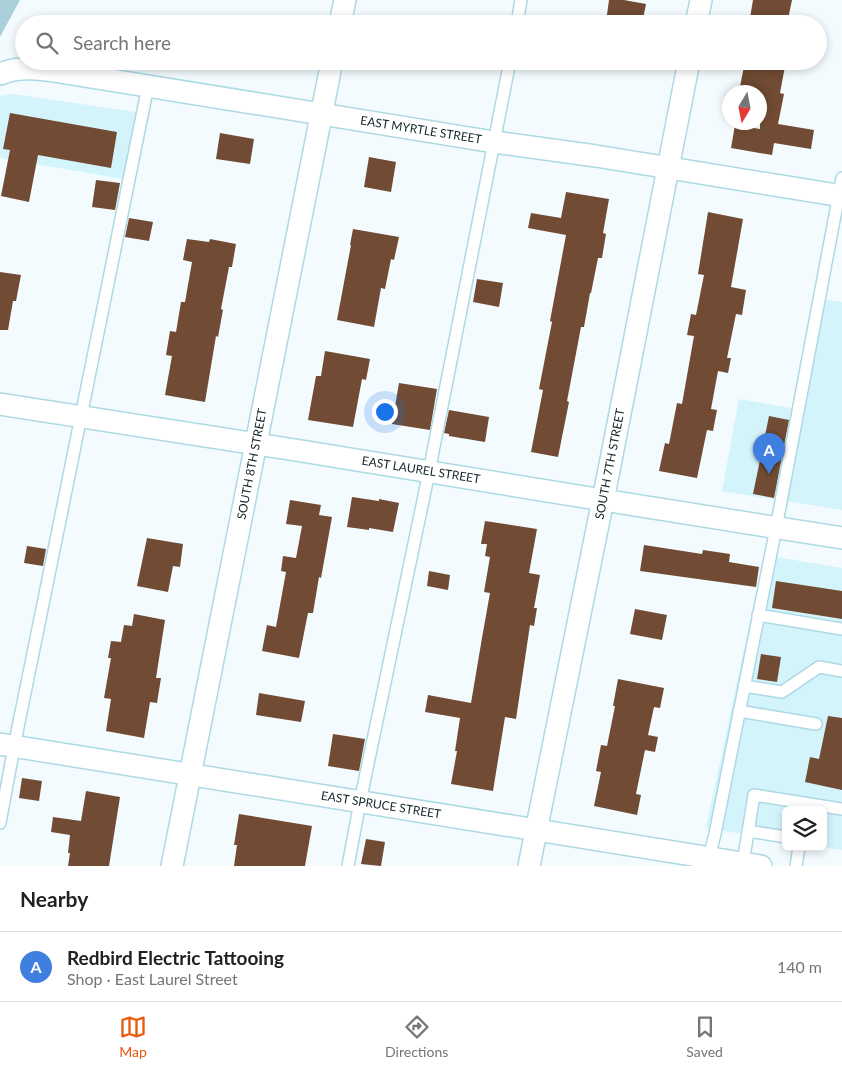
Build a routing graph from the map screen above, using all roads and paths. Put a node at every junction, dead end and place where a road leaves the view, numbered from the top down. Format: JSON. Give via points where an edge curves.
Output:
{"nodes":[{"id":1,"x":345,"y":0,"type":"edge"},
{"id":2,"x":522,"y":0,"type":"edge"},
{"id":3,"x":701,"y":0,"type":"edge"},
{"id":4,"x":342,"y":15,"type":"edge"},
{"id":5,"x":519,"y":15,"type":"edge"},
{"id":6,"x":698,"y":15,"type":"edge"},
{"id":7,"x":15,"y":70,"type":"edge"},
{"id":8,"x":48,"y":70,"type":"edge"},
{"id":9,"x":330,"y":70,"type":"edge"},
{"id":10,"x":508,"y":70,"type":"edge"},
{"id":11,"x":687,"y":70,"type":"edge"},
{"id":12,"x":0,"y":74,"type":"edge"},
{"id":13,"x":148,"y":86,"type":"junction"},
{"id":14,"x":322,"y":114,"type":"junction"},
{"id":15,"x":494,"y":142,"type":"junction"},
{"id":16,"x":668,"y":168,"type":"junction"},
{"id":17,"x":841,"y":190,"type":"edge"},
{"id":18,"x":0,"y":404,"type":"edge"},
{"id":19,"x":81,"y":416,"type":"junction"},
{"id":20,"x":256,"y":444,"type":"junction"},
{"id":21,"x":430,"y":472,"type":"junction"},
{"id":22,"x":603,"y":500,"type":"junction"},
{"id":23,"x":776,"y":528,"type":"junction"},
{"id":24,"x":842,"y":538,"type":"edge"},
{"id":25,"x":758,"y":615,"type":"junction"},
{"id":26,"x":842,"y":629,"type":"edge"},
{"id":27,"x":842,"y":671,"type":"edge"},
{"id":28,"x":744,"y":686,"type":"junction"},
{"id":29,"x":739,"y":711,"type":"junction"},
{"id":30,"x":816,"y":724,"type":"dead end"},
{"id":31,"x":7,"y":746,"type":"edge"},
{"id":32,"x":190,"y":775,"type":"junction"},
{"id":33,"x":360,"y":802,"type":"junction"},
{"id":34,"x":812,"y":806,"type":"edge"},
{"id":35,"x":827,"y":808,"type":"edge"},
{"id":36,"x":842,"y":809,"type":"edge"},
{"id":37,"x":0,"y":823,"type":"edge"},
{"id":38,"x":536,"y":830,"type":"junction"},
{"id":39,"x":748,"y":831,"type":"junction"},
{"id":40,"x":782,"y":836,"type":"edge"},
{"id":41,"x":798,"y":851,"type":"edge"},
{"id":42,"x":708,"y":862,"type":"edge"},
{"id":43,"x":752,"y":864,"type":"edge"},
{"id":44,"x":172,"y":866,"type":"edge"},
{"id":45,"x":348,"y":866,"type":"edge"},
{"id":46,"x":529,"y":866,"type":"edge"},
{"id":47,"x":796,"y":866,"type":"edge"}],
"edges":[{"from":1,"to":4,"type":"street"},
{"from":2,"to":5,"type":"lane"},
{"from":3,"to":6,"type":"street"},
{"from":7,"to":12,"type":"street","name":"EAST MYRTLE STREET"},
{"from":8,"to":13,"type":"street","name":"EAST MYRTLE STREET"},
{"from":9,"to":14,"type":"street","name":"SOUTH 8TH STREET"},
{"from":10,"to":15,"type":"lane"},
{"from":11,"to":16,"type":"street","name":"SOUTH 7TH STREET"},
{"from":13,"to":14,"type":"street","name":"EAST MYRTLE STREET"},
{"from":13,"to":19,"type":"lane"},
{"from":14,"to":15,"type":"street","name":"EAST MYRTLE STREET"},
{"from":14,"to":20,"type":"street","name":"SOUTH 8TH STREET"},
{"from":15,"to":16,"type":"street","name":"EAST MYRTLE STREET"},
{"from":15,"to":21,"type":"lane"},
{"from":16,"to":17,"type":"street","name":"EAST MYRTLE STREET"},
{"from":16,"to":22,"type":"street","name":"SOUTH 7TH STREET"},
{"from":17,"to":23,"type":"lane"},
{"from":18,"to":19,"type":"street","name":"EAST LAUREL STREET"},
{"from":19,"to":20,"type":"street","name":"EAST LAUREL STREET"},
{"from":19,"to":31,"type":"lane"},
{"from":20,"to":21,"type":"street","name":"EAST LAUREL STREET"},
{"from":20,"to":32,"type":"street","name":"SOUTH 8TH STREET"},
{"from":21,"to":22,"type":"street","name":"EAST LAUREL STREET"},
{"from":21,"to":33,"type":"lane"},
{"from":22,"to":23,"type":"street","name":"EAST LAUREL STREET"},
{"from":22,"to":38,"type":"street","name":"SOUTH 7TH STREET"},
{"from":23,"to":24,"type":"street","name":"EAST LAUREL STREET"},
{"from":23,"to":25,"type":"lane"},
{"from":25,"to":26,"type":"lane"},
{"from":25,"to":28,"type":"lane"},
{"from":27,"to":28,"type":"lane","via":[[819,667],[782,692]]},
{"from":28,"to":29,"type":"lane"},
{"from":29,"to":30,"type":"lane"},
{"from":29,"to":42,"type":"lane"},
{"from":31,"to":32,"type":"street","name":"EAST SPRUCE STREET"},
{"from":31,"to":37,"type":"lane"},
{"from":32,"to":33,"type":"street","name":"EAST SPRUCE STREET"},
{"from":32,"to":44,"type":"street","name":"SOUTH 8TH STREET"},
{"from":33,"to":38,"type":"street","name":"EAST SPRUCE STREET"},
{"from":33,"to":45,"type":"lane"},
{"from":34,"to":39,"type":"lane","via":[[754,795]]},
{"from":35,"to":36,"type":"lane"},
{"from":38,"to":42,"type":"street","name":"EAST SPRUCE STREET"},
{"from":38,"to":46,"type":"street","name":"SOUTH 7TH STREET"},
{"from":39,"to":40,"type":"lane"},
{"from":39,"to":43,"type":"lane"},
{"from":41,"to":47,"type":"lane"},
{"from":42,"to":43,"type":"street","name":"EAST SPRUCE STREET"}]}
